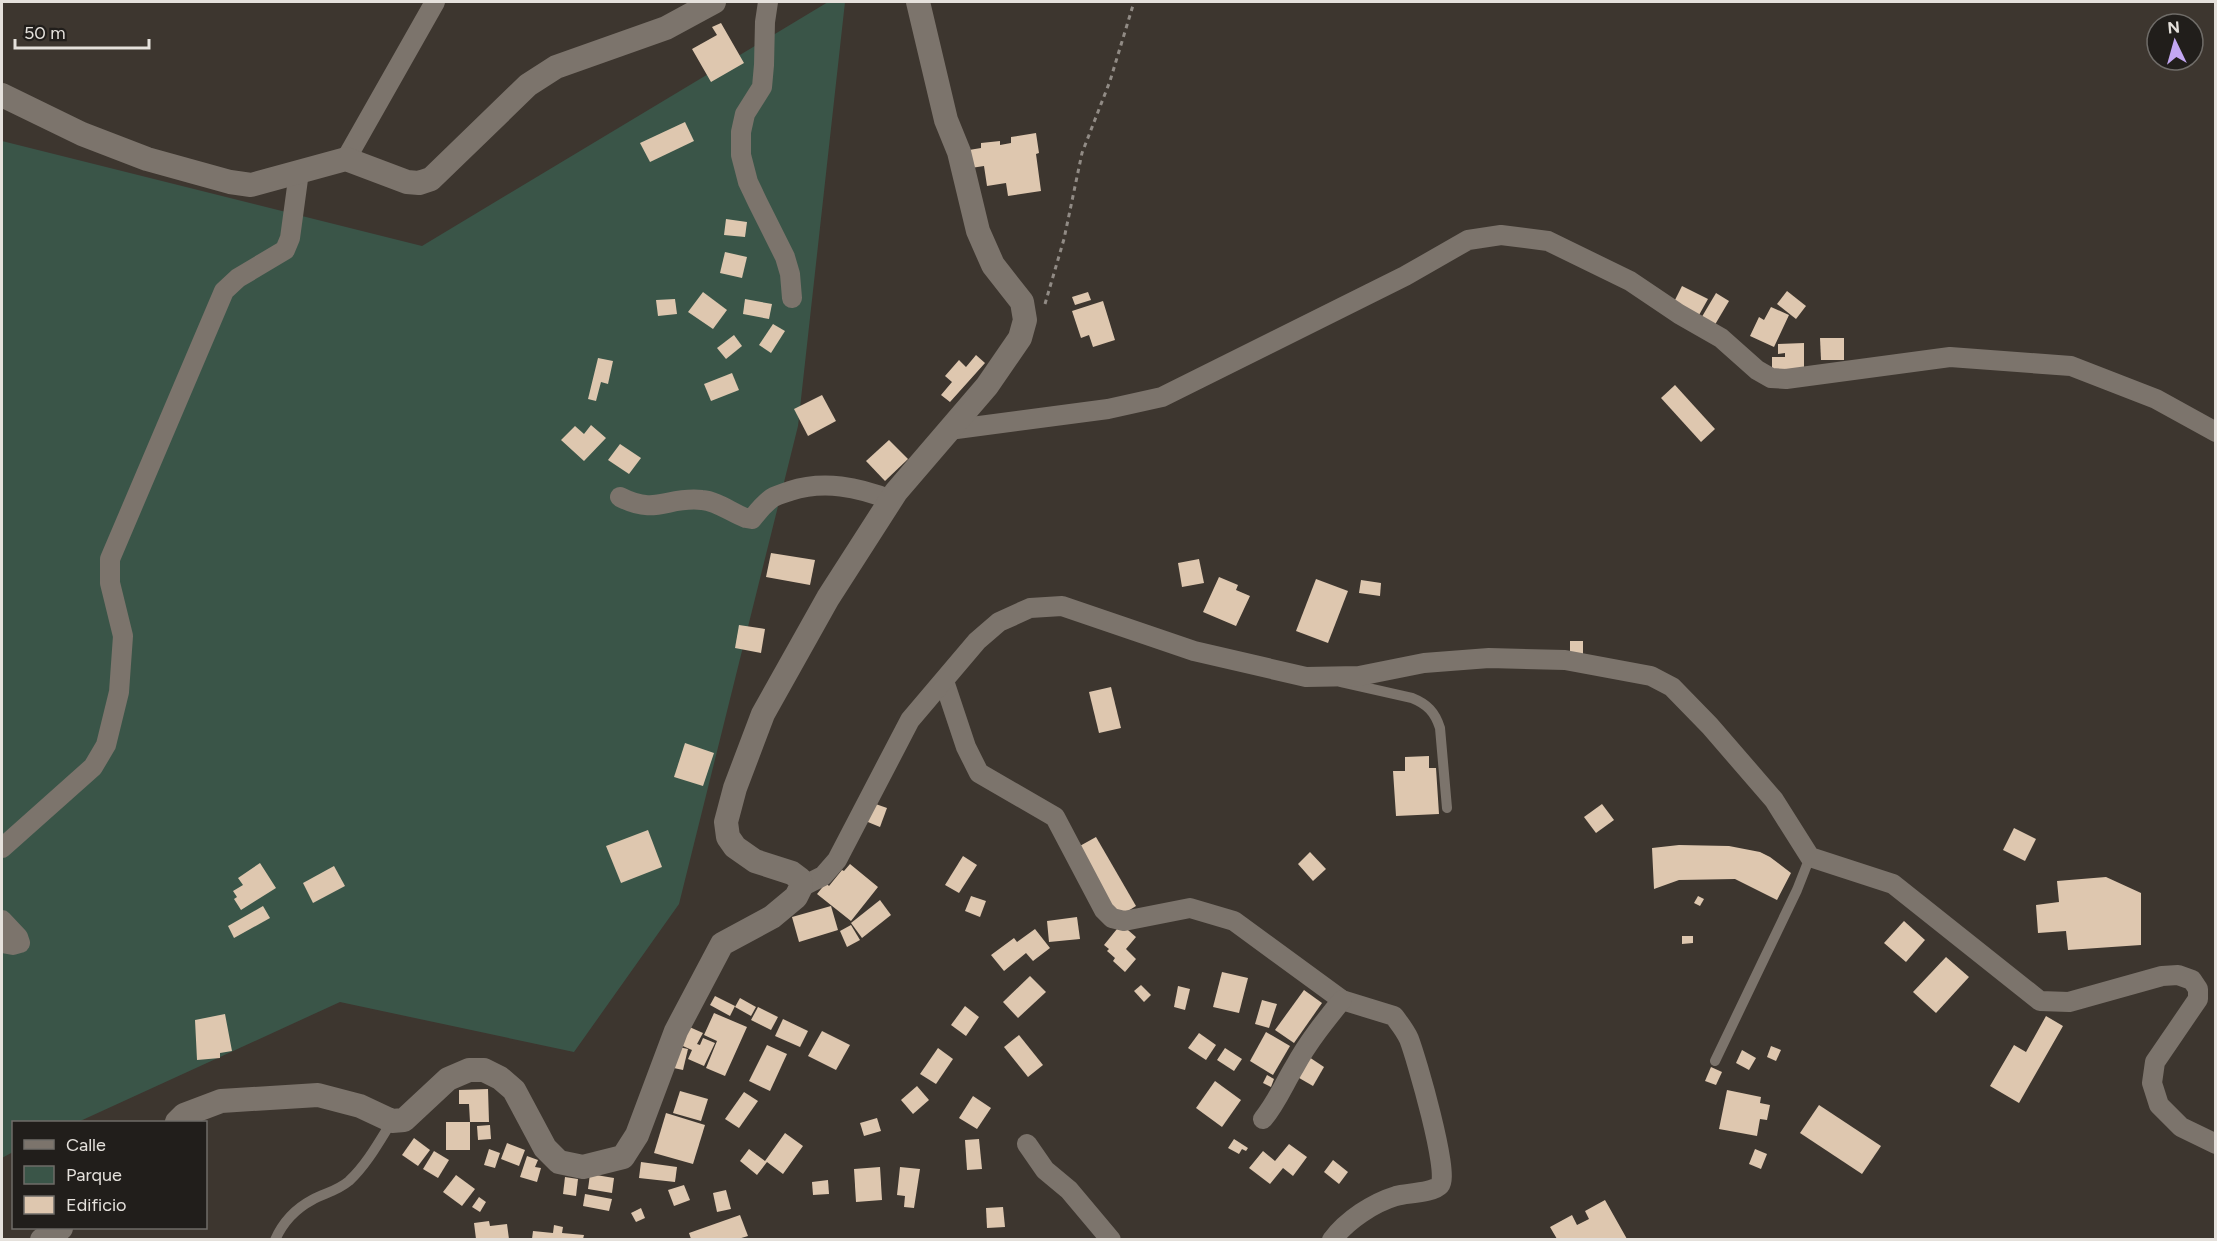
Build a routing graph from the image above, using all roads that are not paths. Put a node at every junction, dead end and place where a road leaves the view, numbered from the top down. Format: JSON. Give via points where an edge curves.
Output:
{"nodes":[{"id":1,"x":435,"y":2,"type":"edge"},
{"id":2,"x":714,"y":2,"type":"edge"},
{"id":3,"x":768,"y":2,"type":"edge"},
{"id":4,"x":918,"y":2,"type":"edge"},
{"id":5,"x":2,"y":95,"type":"edge"},
{"id":6,"x":346,"y":159,"type":"junction"},
{"id":7,"x":299,"y":172,"type":"junction"},
{"id":8,"x":792,"y":298,"type":"dead end"},
{"id":9,"x":949,"y":430,"type":"junction"},
{"id":10,"x":2216,"y":432,"type":"edge"},
{"id":11,"x":620,"y":497,"type":"dead end"},
{"id":12,"x":891,"y":500,"type":"junction"},
{"id":13,"x":1330,"y":676,"type":"junction"},
{"id":14,"x":944,"y":681,"type":"junction"},
{"id":15,"x":1447,"y":808,"type":"dead end"},
{"id":16,"x":2,"y":848,"type":"edge"},
{"id":17,"x":1810,"y":857,"type":"junction"},
{"id":18,"x":801,"y":887,"type":"junction"},
{"id":19,"x":2,"y":920,"type":"edge"},
{"id":20,"x":2,"y":943,"type":"edge"},
{"id":21,"x":1342,"y":1000,"type":"junction"},
{"id":22,"x":1715,"y":1061,"type":"dead end"},
{"id":23,"x":1263,"y":1119,"type":"dead end"},
{"id":24,"x":178,"y":1121,"type":"edge"},
{"id":25,"x":392,"y":1121,"type":"junction"},
{"id":26,"x":1027,"y":1144,"type":"dead end"},
{"id":27,"x":2216,"y":1144,"type":"edge"},
{"id":28,"x":58,"y":1229,"type":"edge"},
{"id":29,"x":42,"y":1239,"type":"edge"},
{"id":30,"x":275,"y":1239,"type":"edge"},
{"id":31,"x":1111,"y":1239,"type":"edge"},
{"id":32,"x":1332,"y":1239,"type":"edge"}],
"edges":[{"from":1,"to":6,"type":"street"},
{"from":2,"to":6,"type":"street","via":[[666,28],[556,67],[528,85],[431,179],[407,182]]},
{"from":3,"to":8,"type":"street","via":[[762,87],[745,114],[741,155],[753,192],[785,257]]},
{"from":4,"to":9,"type":"street","via":[[978,231],[993,265],[1022,302],[1025,320],[1020,338],[987,387]]},
{"from":5,"to":7,"type":"street","via":[[136,155],[230,182],[250,185]]},
{"from":6,"to":7,"type":"street"},
{"from":7,"to":16,"type":"street","via":[[291,238],[285,250],[224,291],[110,559],[110,583],[123,636],[119,692],[106,746],[93,767]]},
{"from":9,"to":10,"type":"street","via":[[1108,409],[1162,397],[1405,276],[1468,240],[1501,235],[1548,241],[1630,281],[1721,338],[1771,378],[1950,357],[2071,366],[2156,399]]},
{"from":9,"to":12,"type":"street"},
{"from":11,"to":12,"type":"street","via":[[648,507],[704,500],[752,519],[774,496],[820,485],[852,488]]},
{"from":12,"to":18,"type":"street","via":[[828,598],[763,714],[726,822],[728,837],[735,847],[755,861],[792,873],[800,879]]},
{"from":13,"to":14,"type":"street","via":[[1306,677],[1194,651],[1062,606],[1030,608],[999,622],[976,641]]},
{"from":13,"to":15,"type":"lane","via":[[1345,684],[1412,698],[1431,709],[1440,728]]},
{"from":13,"to":17,"type":"street","via":[[1359,676],[1424,663],[1489,658],[1564,660],[1651,676],[1672,687],[1724,742],[1774,800]]},
{"from":14,"to":18,"type":"street","via":[[910,720],[837,860],[823,876]]},
{"from":14,"to":21,"type":"street","via":[[979,773],[1055,817],[1112,918],[1124,921],[1190,908],[1234,921]]},
{"from":17,"to":22,"type":"lane"},
{"from":17,"to":27,"type":"street","via":[[1893,884],[2040,1001],[2069,1002],[2162,976],[2178,975],[2192,980],[2198,989],[2198,999],[2155,1062],[2152,1083],[2166,1113],[2181,1127]]},
{"from":18,"to":25,"type":"street","via":[[796,897],[772,918],[722,944],[676,1031],[637,1135],[623,1157],[584,1167],[559,1162],[545,1148],[514,1090],[500,1077],[484,1070],[469,1070],[447,1079],[404,1120]]},
{"from":19,"to":20,"type":"street","via":[[20,943]]},
{"from":21,"to":23,"type":"street","via":[[1310,1040],[1276,1104]]},
{"from":21,"to":32,"type":"street","via":[[1394,1016],[1408,1036],[1419,1068],[1443,1178],[1434,1189],[1377,1203]]},
{"from":24,"to":25,"type":"street","via":[[222,1101],[318,1095],[360,1106]]},
{"from":25,"to":30,"type":"lane","via":[[372,1155],[349,1181],[297,1210],[282,1224]]},
{"from":26,"to":31,"type":"street","via":[[1045,1170]]},
{"from":28,"to":29,"type":"street"}]}
